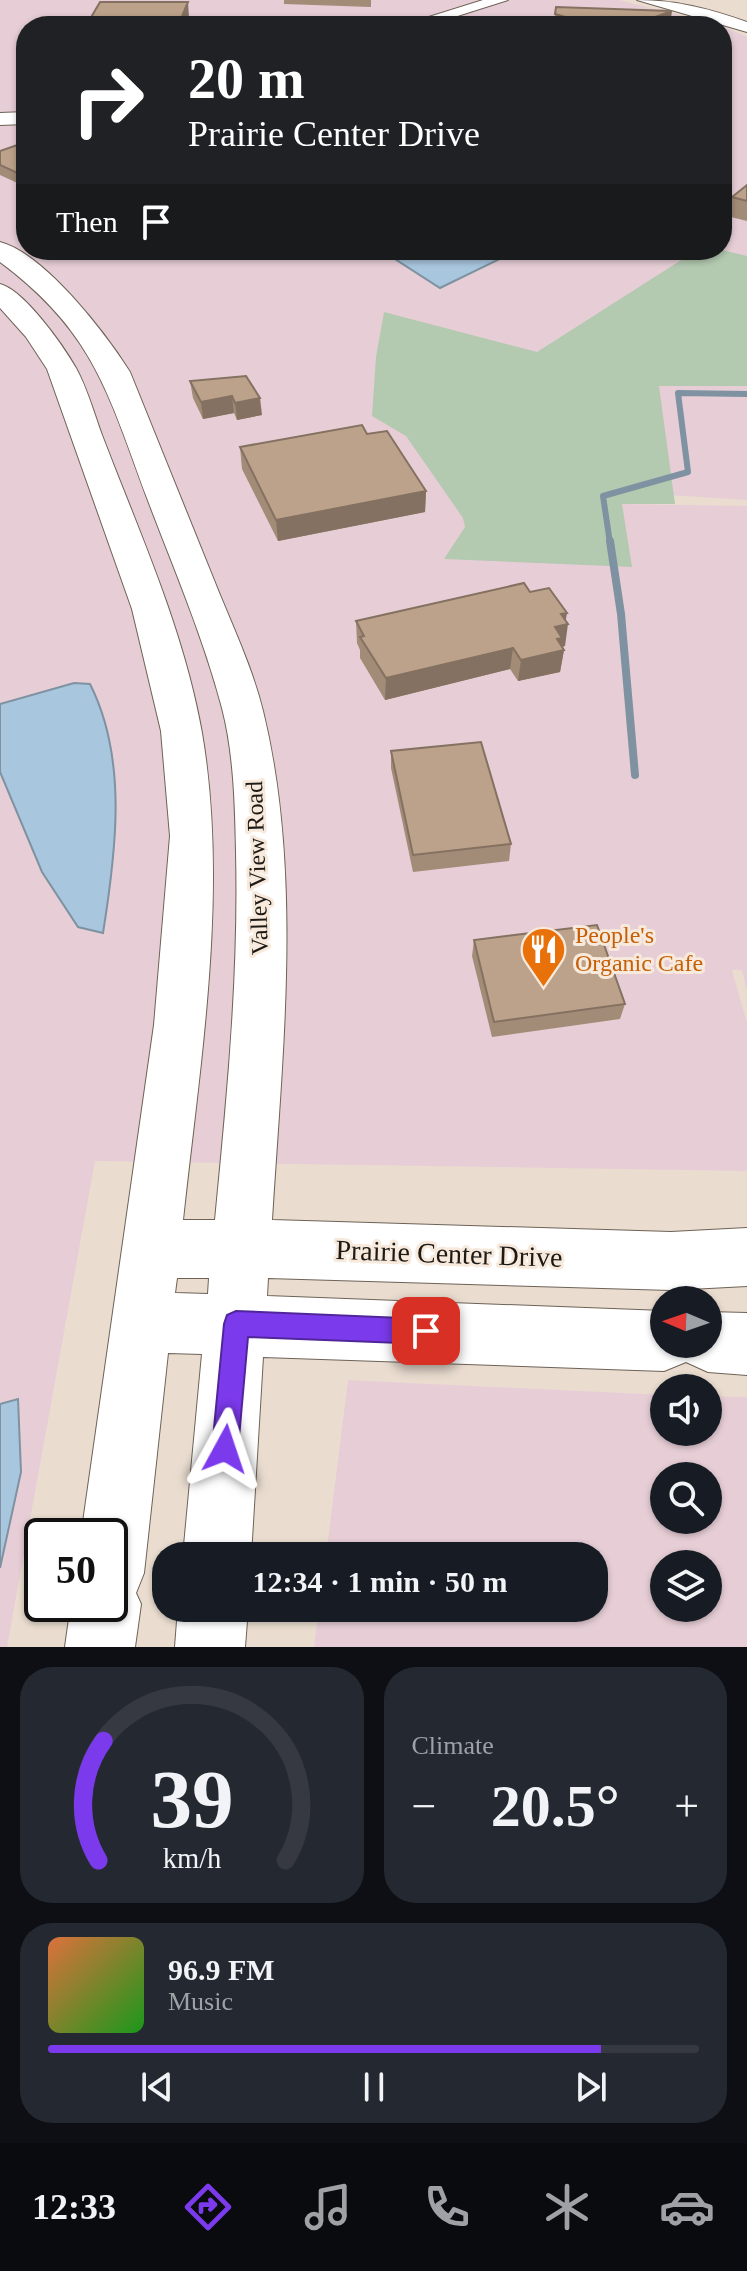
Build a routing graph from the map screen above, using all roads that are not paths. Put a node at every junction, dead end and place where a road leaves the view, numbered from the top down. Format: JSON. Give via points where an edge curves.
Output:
{"nodes":[{"id":1,"x":500,"y":0,"type":"edge"},
{"id":2,"x":645,"y":0,"type":"edge"},
{"id":3,"x":443,"y":16,"type":"edge"},
{"id":4,"x":715,"y":16,"type":"edge"},
{"id":5,"x":0,"y":250,"type":"edge"},
{"id":6,"x":0,"y":292,"type":"edge"},
{"id":7,"x":151,"y":1249,"type":"junction"},
{"id":8,"x":243,"y":1250,"type":"junction"},
{"id":9,"x":747,"y":1257,"type":"edge"},
{"id":10,"x":143,"y":1322,"type":"junction"},
{"id":11,"x":236,"y":1324,"type":"junction"},
{"id":12,"x":650,"y":1340,"type":"edge"},
{"id":13,"x":722,"y":1343,"type":"edge"},
{"id":14,"x":747,"y":1344,"type":"edge"},
{"id":15,"x":117,"y":1518,"type":"edge"},
{"id":16,"x":218,"y":1542,"type":"edge"},
{"id":17,"x":103,"y":1622,"type":"edge"},
{"id":18,"x":212,"y":1622,"type":"edge"},
{"id":19,"x":100,"y":1647,"type":"edge"},
{"id":20,"x":210,"y":1647,"type":"edge"}],
"edges":[{"from":1,"to":3,"type":"street"},
{"from":2,"to":4,"type":"street"},
{"from":5,"to":8,"type":"main road","name":"Valley View Road","via":[[69,307],[115,372],[243,711],[257,808],[262,929]]},
{"from":6,"to":7,"type":"main road","via":[[62,369],[81,413],[150,609],[181,731],[192,836],[187,924]]},
{"from":7,"to":8,"type":"main road","name":"Prairie Center Drive"},
{"from":7,"to":10,"type":"main road"},
{"from":8,"to":9,"type":"main road","name":"Prairie Center Drive","via":[[671,1261]]},
{"from":8,"to":11,"type":"main road","name":"Valley View Road"},
{"from":10,"to":11,"type":"main road"},
{"from":10,"to":15,"type":"main road"},
{"from":11,"to":12,"type":"main road"},
{"from":11,"to":16,"type":"main road","name":"Valley View Road"},
{"from":13,"to":14,"type":"main road"},
{"from":17,"to":19,"type":"main road"},
{"from":18,"to":20,"type":"main road"}]}
